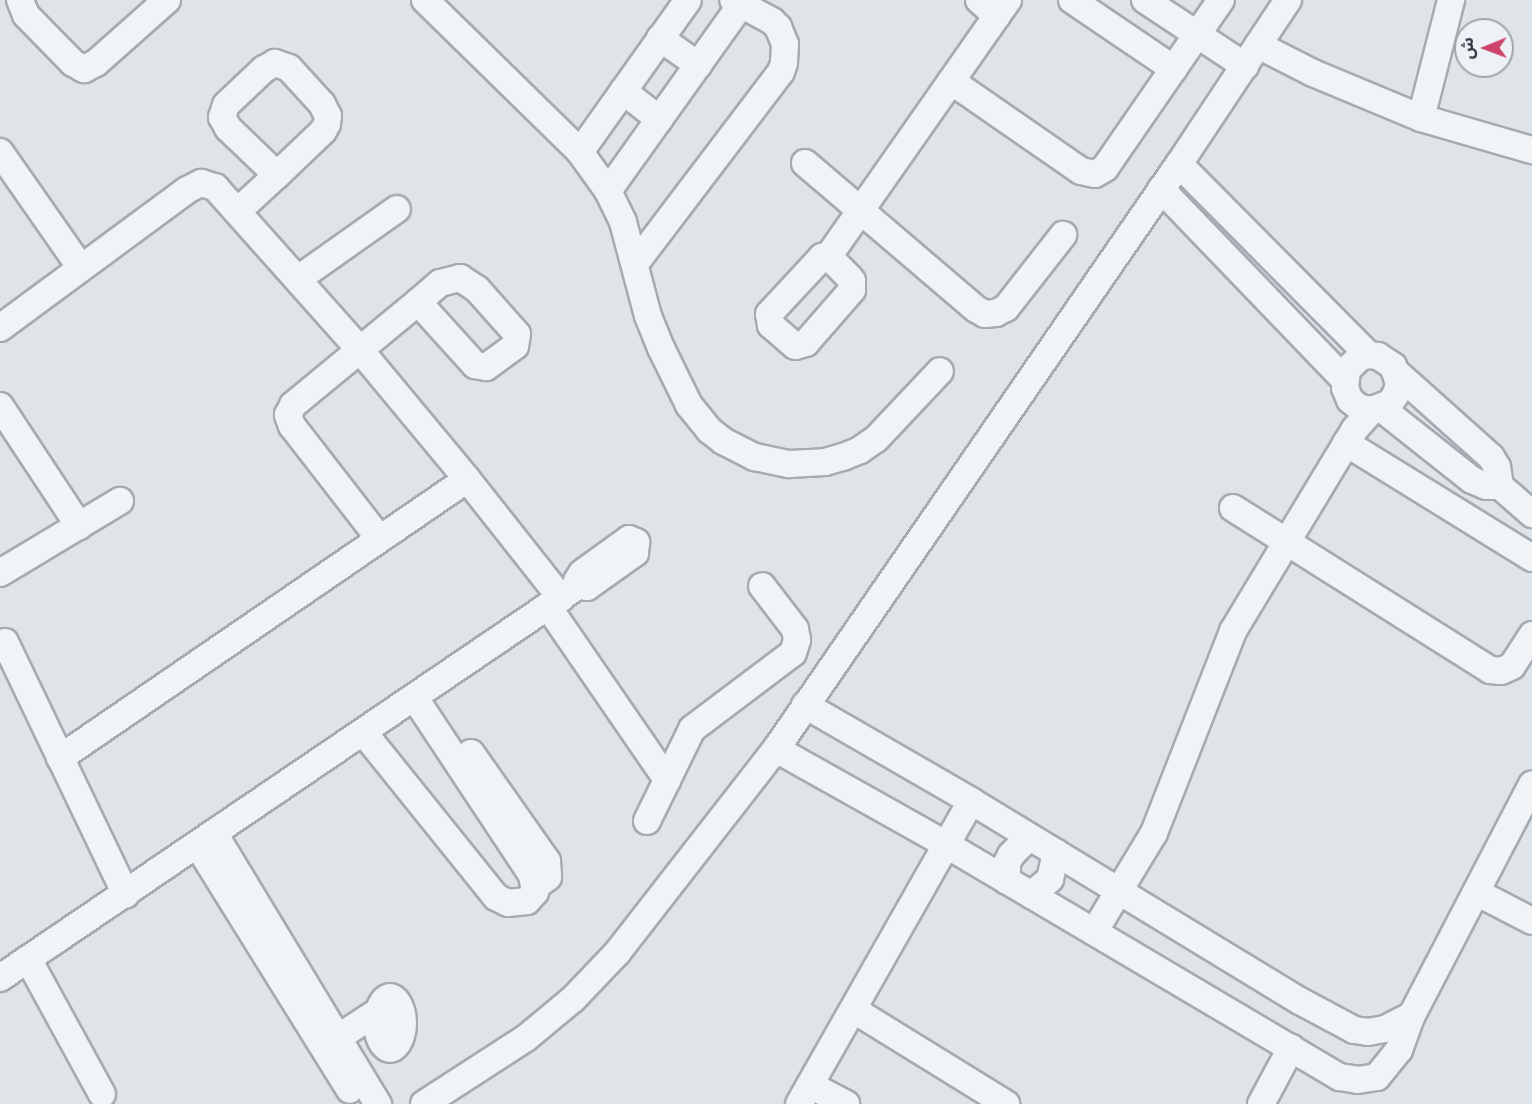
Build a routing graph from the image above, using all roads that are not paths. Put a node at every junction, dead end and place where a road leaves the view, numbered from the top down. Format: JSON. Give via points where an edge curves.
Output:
{"nodes":[{"id":1,"x":20,"y":0,"type":"edge"},
{"id":2,"x":167,"y":0,"type":"edge"},
{"id":3,"x":425,"y":0,"type":"edge"},
{"id":4,"x":687,"y":0,"type":"edge"},
{"id":5,"x":1072,"y":0,"type":"edge"},
{"id":6,"x":1145,"y":0,"type":"edge"},
{"id":7,"x":1221,"y":0,"type":"edge"},
{"id":8,"x":1288,"y":0,"type":"edge"},
{"id":9,"x":1452,"y":0,"type":"edge"},
{"id":10,"x":737,"y":2,"type":"edge"},
{"id":11,"x":995,"y":5,"type":"edge"},
{"id":12,"x":1198,"y":35,"type":"junction"},
{"id":13,"x":660,"y":38,"type":"junction"},
{"id":14,"x":1251,"y":56,"type":"junction"},
{"id":15,"x":698,"y":65,"type":"junction"},
{"id":16,"x":1174,"y":69,"type":"junction"},
{"id":17,"x":951,"y":81,"type":"junction"},
{"id":18,"x":623,"y":91,"type":"junction"},
{"id":19,"x":1421,"y":118,"type":"junction"},
{"id":20,"x":659,"y":119,"type":"junction"},
{"id":21,"x":1532,"y":150,"type":"edge"},
{"id":22,"x":0,"y":152,"type":"edge"},
{"id":23,"x":580,"y":152,"type":"junction"},
{"id":24,"x":805,"y":163,"type":"dead end"},
{"id":25,"x":1179,"y":164,"type":"junction"},
{"id":26,"x":277,"y":176,"type":"dead end"},
{"id":27,"x":1161,"y":189,"type":"junction"},
{"id":28,"x":608,"y":191,"type":"junction"},
{"id":29,"x":397,"y":208,"type":"dead end"},
{"id":30,"x":239,"y":210,"type":"junction"},
{"id":31,"x":860,"y":211,"type":"junction"},
{"id":32,"x":1063,"y":235,"type":"dead end"},
{"id":33,"x":828,"y":257,"type":"dead end"},
{"id":34,"x":634,"y":264,"type":"junction"},
{"id":35,"x":81,"y":268,"type":"junction"},
{"id":36,"x":298,"y":279,"type":"junction"},
{"id":37,"x":418,"y":302,"type":"dead end"},
{"id":38,"x":0,"y":328,"type":"edge"},
{"id":39,"x":360,"y":350,"type":"junction"},
{"id":40,"x":1369,"y":355,"type":"junction"},
{"id":41,"x":940,"y":370,"type":"dead end"},
{"id":42,"x":1397,"y":373,"type":"junction"},
{"id":43,"x":1344,"y":379,"type":"junction"},
{"id":44,"x":1376,"y":409,"type":"junction"},
{"id":45,"x":4,"y":421,"type":"edge"},
{"id":46,"x":1346,"y":442,"type":"junction"},
{"id":47,"x":467,"y":479,"type":"junction"},
{"id":48,"x":1500,"y":486,"type":"junction"},
{"id":49,"x":120,"y":501,"type":"dead end"},
{"id":50,"x":1233,"y":508,"type":"dead end"},
{"id":51,"x":1532,"y":514,"type":"edge"},
{"id":52,"x":79,"y":526,"type":"junction"},
{"id":53,"x":379,"y":538,"type":"junction"},
{"id":54,"x":1284,"y":543,"type":"junction"},
{"id":55,"x":1532,"y":558,"type":"edge"},
{"id":56,"x":0,"y":573,"type":"edge"},
{"id":57,"x":762,"y":586,"type":"dead end"},
{"id":58,"x":563,"y":597,"type":"junction"},
{"id":59,"x":1532,"y":634,"type":"edge"},
{"id":60,"x":5,"y":642,"type":"dead end"},
{"id":61,"x":422,"y":694,"type":"junction"},
{"id":62,"x":805,"y":705,"type":"junction"},
{"id":63,"x":364,"y":733,"type":"junction"},
{"id":64,"x":776,"y":749,"type":"junction"},
{"id":65,"x":60,"y":758,"type":"junction"},
{"id":66,"x":667,"y":780,"type":"junction"},
{"id":67,"x":1532,"y":784,"type":"edge"},
{"id":68,"x":971,"y":801,"type":"junction"},
{"id":69,"x":647,"y":821,"type":"dead end"},
{"id":70,"x":1033,"y":839,"type":"junction"},
{"id":71,"x":206,"y":840,"type":"junction"},
{"id":72,"x":947,"y":846,"type":"junction"},
{"id":73,"x":1056,"y":853,"type":"junction"},
{"id":74,"x":1007,"y":881,"type":"junction"},
{"id":75,"x":1119,"y":891,"type":"junction"},
{"id":76,"x":1476,"y":892,"type":"junction"},
{"id":77,"x":126,"y":894,"type":"junction"},
{"id":78,"x":1031,"y":895,"type":"junction"},
{"id":79,"x":1532,"y":921,"type":"edge"},
{"id":80,"x":1094,"y":932,"type":"junction"},
{"id":81,"x":28,"y":959,"type":"junction"},
{"id":82,"x":1,"y":976,"type":"edge"},
{"id":83,"x":854,"y":1010,"type":"junction"},
{"id":84,"x":377,"y":1012,"type":"dead end"},
{"id":85,"x":1412,"y":1015,"type":"junction"},
{"id":86,"x":339,"y":1036,"type":"junction"},
{"id":87,"x":1291,"y":1048,"type":"junction"},
{"id":88,"x":102,"y":1094,"type":"dead end"},
{"id":89,"x":805,"y":1094,"type":"edge"},
{"id":90,"x":358,"y":1104,"type":"edge"},
{"id":91,"x":378,"y":1104,"type":"edge"},
{"id":92,"x":424,"y":1104,"type":"edge"},
{"id":93,"x":846,"y":1104,"type":"edge"},
{"id":94,"x":1006,"y":1104,"type":"edge"},
{"id":95,"x":1261,"y":1104,"type":"edge"}],
"edges":[{"from":1,"to":2,"type":"lane","via":[[26,15],[73,63],[84,69],[96,63]]},
{"from":3,"to":23,"type":"lane"},
{"from":4,"to":13,"type":"lane"},
{"from":5,"to":16,"type":"lane"},
{"from":6,"to":12,"type":"lane"},
{"from":7,"to":12,"type":"lane"},
{"from":8,"to":14,"type":"lane"},
{"from":9,"to":19,"type":"lane"},
{"from":10,"to":15,"type":"lane"},
{"from":10,"to":34,"type":"lane","via":[[778,27],[786,53],[781,72]]},
{"from":11,"to":17,"type":"lane"},
{"from":12,"to":14,"type":"lane"},
{"from":12,"to":16,"type":"lane"},
{"from":13,"to":15,"type":"lane"},
{"from":13,"to":18,"type":"lane"},
{"from":14,"to":19,"type":"lane","via":[[1312,73]]},
{"from":14,"to":25,"type":"lane"},
{"from":15,"to":20,"type":"lane"},
{"from":16,"to":17,"type":"lane","via":[[1105,168],[1095,174],[1081,171]]},
{"from":17,"to":31,"type":"lane"},
{"from":18,"to":20,"type":"lane"},
{"from":18,"to":23,"type":"lane"},
{"from":19,"to":21,"type":"lane"},
{"from":20,"to":28,"type":"lane"},
{"from":22,"to":35,"type":"lane"},
{"from":23,"to":28,"type":"lane"},
{"from":24,"to":31,"type":"lane"},
{"from":25,"to":27,"type":"lane"},
{"from":25,"to":40,"type":"lane"},
{"from":26,"to":30,"type":"lane"},
{"from":27,"to":43,"type":"lane"},
{"from":27,"to":62,"type":"lane"},
{"from":28,"to":34,"type":"lane","via":[[623,222]]},
{"from":29,"to":36,"type":"lane"},
{"from":30,"to":35,"type":"lane","via":[[216,187],[193,186]]},
{"from":30,"to":36,"type":"lane"},
{"from":31,"to":32,"type":"lane","via":[[985,314],[996,314],[1006,308]]},
{"from":31,"to":33,"type":"lane"},
{"from":34,"to":41,"type":"lane","via":[[652,327],[689,405],[709,430],[755,457],[807,464],[860,450],[876,439]]},
{"from":35,"to":38,"type":"lane"},
{"from":36,"to":39,"type":"lane"},
{"from":37,"to":39,"type":"lane"},
{"from":39,"to":47,"type":"lane"},
{"from":39,"to":53,"type":"lane","via":[[293,405],[288,416]]},
{"from":40,"to":42,"type":"lane","via":[[1387,360]]},
{"from":40,"to":43,"type":"lane","via":[[1353,363]]},
{"from":42,"to":44,"type":"lane","via":[[1396,394],[1390,403]]},
{"from":42,"to":48,"type":"lane","via":[[1491,458]]},
{"from":43,"to":44,"type":"lane","via":[[1350,400],[1360,408]]},
{"from":44,"to":46,"type":"lane"},
{"from":44,"to":48,"type":"lane","via":[[1472,480]]},
{"from":45,"to":52,"type":"lane"},
{"from":46,"to":54,"type":"lane"},
{"from":46,"to":55,"type":"lane"},
{"from":47,"to":53,"type":"lane"},
{"from":47,"to":58,"type":"lane"},
{"from":48,"to":51,"type":"lane"},
{"from":49,"to":52,"type":"lane"},
{"from":50,"to":54,"type":"lane"},
{"from":52,"to":56,"type":"lane"},
{"from":53,"to":65,"type":"lane"},
{"from":54,"to":59,"type":"lane","via":[[1490,670],[1512,666]]},
{"from":54,"to":75,"type":"lane","via":[[1233,631],[1154,833]]},
{"from":57,"to":66,"type":"lane","via":[[795,629],[793,653],[692,729]]},
{"from":58,"to":61,"type":"lane"},
{"from":58,"to":66,"type":"lane"},
{"from":60,"to":65,"type":"lane"},
{"from":61,"to":63,"type":"lane"},
{"from":61,"to":63,"type":"lane","via":[[497,806],[549,867],[548,877],[536,886],[527,901],[508,903],[496,897]]},
{"from":62,"to":64,"type":"lane"},
{"from":62,"to":68,"type":"lane"},
{"from":63,"to":71,"type":"lane"},
{"from":64,"to":72,"type":"lane"},
{"from":64,"to":92,"type":"lane","via":[[617,953],[573,999],[526,1038]]},
{"from":65,"to":77,"type":"lane"},
{"from":66,"to":69,"type":"lane"},
{"from":67,"to":76,"type":"lane"},
{"from":68,"to":70,"type":"lane"},
{"from":68,"to":72,"type":"lane"},
{"from":70,"to":73,"type":"lane"},
{"from":70,"to":74,"type":"lane","via":[[1011,855]]},
{"from":71,"to":77,"type":"lane"},
{"from":71,"to":86,"type":"lane"},
{"from":71,"to":90,"type":"lane"},
{"from":72,"to":74,"type":"lane"},
{"from":72,"to":83,"type":"lane"},
{"from":73,"to":75,"type":"lane"},
{"from":73,"to":78,"type":"lane","via":[[1050,879]]},
{"from":74,"to":78,"type":"lane"},
{"from":75,"to":80,"type":"lane"},
{"from":75,"to":85,"type":"lane","via":[[1354,1030],[1385,1029]]},
{"from":76,"to":79,"type":"lane"},
{"from":76,"to":85,"type":"lane"},
{"from":77,"to":81,"type":"lane"},
{"from":78,"to":80,"type":"lane"},
{"from":80,"to":87,"type":"lane"},
{"from":81,"to":82,"type":"lane"},
{"from":81,"to":88,"type":"lane"},
{"from":83,"to":89,"type":"lane"},
{"from":83,"to":94,"type":"lane"},
{"from":84,"to":86,"type":"lane"},
{"from":85,"to":87,"type":"lane","via":[[1399,1050],[1377,1077],[1340,1077]]},
{"from":86,"to":91,"type":"lane"},
{"from":87,"to":95,"type":"lane"},
{"from":89,"to":93,"type":"lane"}]}
